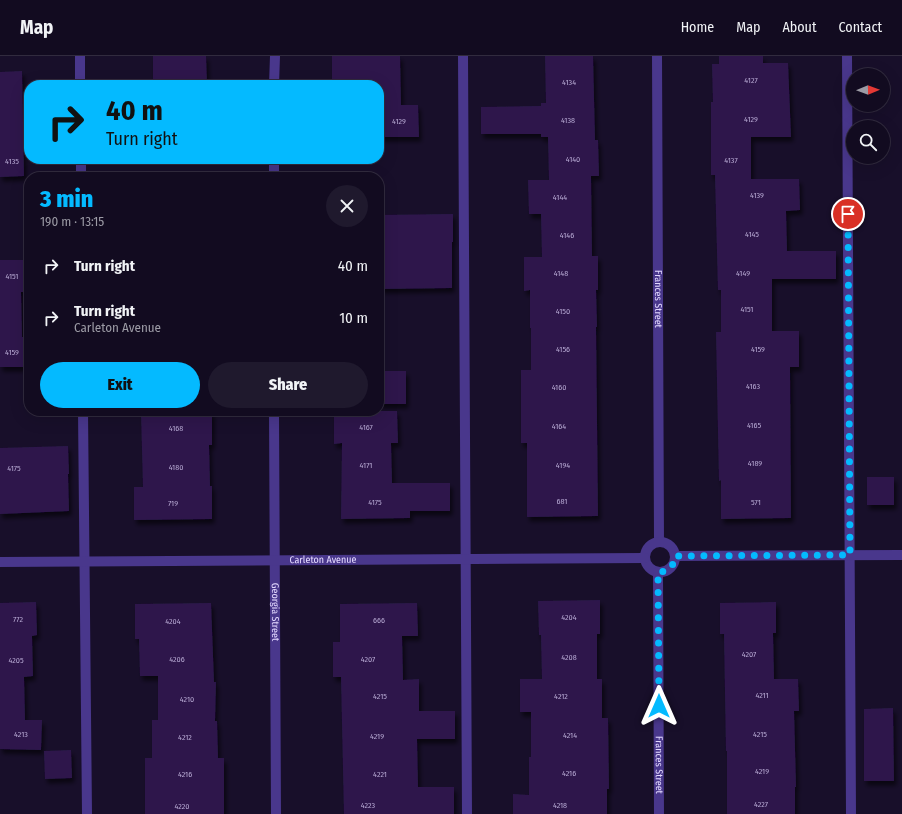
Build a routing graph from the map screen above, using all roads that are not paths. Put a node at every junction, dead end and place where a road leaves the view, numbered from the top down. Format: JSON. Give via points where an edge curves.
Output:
{"nodes":[{"id":1,"x":80,"y":56,"type":"edge"},
{"id":2,"x":275,"y":56,"type":"edge"},
{"id":3,"x":463,"y":56,"type":"edge"},
{"id":4,"x":657,"y":56,"type":"edge"},
{"id":5,"x":847,"y":56,"type":"edge"},
{"id":6,"x":80,"y":80,"type":"edge"},
{"id":7,"x":274,"y":80,"type":"edge"},
{"id":8,"x":83,"y":416,"type":"edge"},
{"id":9,"x":274,"y":416,"type":"edge"},
{"id":10,"x":659,"y":542,"type":"junction"},
{"id":11,"x":850,"y":555,"type":"junction"},
{"id":12,"x":902,"y":555,"type":"edge"},
{"id":13,"x":675,"y":556,"type":"junction"},
{"id":14,"x":645,"y":558,"type":"junction"},
{"id":15,"x":465,"y":559,"type":"junction"},
{"id":16,"x":274,"y":560,"type":"junction"},
{"id":17,"x":85,"y":561,"type":"junction"},
{"id":18,"x":0,"y":562,"type":"edge"},
{"id":19,"x":658,"y":572,"type":"junction"},
{"id":20,"x":87,"y":814,"type":"edge"},
{"id":21,"x":276,"y":814,"type":"edge"},
{"id":22,"x":467,"y":814,"type":"edge"},
{"id":23,"x":659,"y":814,"type":"edge"},
{"id":24,"x":851,"y":814,"type":"edge"}],
"edges":[{"from":1,"to":6,"type":"street"},
{"from":2,"to":7,"type":"street"},
{"from":3,"to":15,"type":"street"},
{"from":4,"to":10,"type":"street","name":"Frances Street"},
{"from":5,"to":11,"type":"street"},
{"from":8,"to":17,"type":"street"},
{"from":9,"to":16,"type":"street","name":"Georgia Street"},
{"from":10,"to":13,"type":"street","via":[[671,548]]},
{"from":10,"to":14,"type":"street","via":[[647,550]]},
{"from":11,"to":12,"type":"street"},
{"from":11,"to":13,"type":"street"},
{"from":11,"to":24,"type":"street"},
{"from":13,"to":19,"type":"street","via":[[673,565],[667,571]]},
{"from":14,"to":15,"type":"street","name":"Carleton Avenue"},
{"from":14,"to":19,"type":"street","via":[[649,568]]},
{"from":15,"to":16,"type":"street","name":"Carleton Avenue"},
{"from":15,"to":22,"type":"street"},
{"from":16,"to":17,"type":"street","name":"Carleton Avenue"},
{"from":16,"to":21,"type":"street","name":"Georgia Street"},
{"from":17,"to":18,"type":"street","name":"Carleton Avenue"},
{"from":17,"to":20,"type":"street"},
{"from":19,"to":23,"type":"street","name":"Frances Street"}]}
